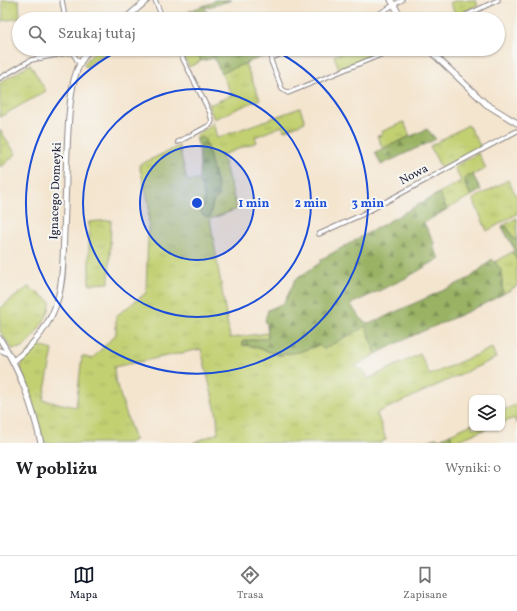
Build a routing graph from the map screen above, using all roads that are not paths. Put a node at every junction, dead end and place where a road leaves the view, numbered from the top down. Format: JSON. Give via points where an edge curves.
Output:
{"nodes":[{"id":1,"x":62,"y":0,"type":"edge"},
{"id":2,"x":146,"y":0,"type":"edge"},
{"id":3,"x":154,"y":0,"type":"edge"},
{"id":4,"x":402,"y":0,"type":"edge"},
{"id":5,"x":498,"y":0,"type":"edge"},
{"id":6,"x":392,"y":2,"type":"edge"},
{"id":7,"x":64,"y":12,"type":"edge"},
{"id":8,"x":133,"y":12,"type":"edge"},
{"id":9,"x":160,"y":12,"type":"edge"},
{"id":10,"x":379,"y":12,"type":"edge"},
{"id":11,"x":398,"y":12,"type":"edge"},
{"id":12,"x":473,"y":12,"type":"edge"},
{"id":13,"x":47,"y":56,"type":"edge"},
{"id":14,"x":74,"y":56,"type":"edge"},
{"id":15,"x":85,"y":56,"type":"edge"},
{"id":16,"x":182,"y":56,"type":"edge"},
{"id":17,"x":276,"y":56,"type":"edge"},
{"id":18,"x":378,"y":56,"type":"edge"},
{"id":19,"x":435,"y":56,"type":"edge"},
{"id":20,"x":79,"y":63,"type":"junction"},
{"id":21,"x":0,"y":78,"type":"edge"},
{"id":22,"x":517,"y":123,"type":"edge"},
{"id":23,"x":517,"y":131,"type":"edge"},
{"id":24,"x":178,"y":142,"type":"dead end"},
{"id":25,"x":319,"y":234,"type":"dead end"},
{"id":26,"x":0,"y":339,"type":"edge"},
{"id":27,"x":0,"y":350,"type":"edge"},
{"id":28,"x":9,"y":354,"type":"junction"},
{"id":29,"x":13,"y":361,"type":"junction"},
{"id":30,"x":41,"y":443,"type":"edge"}],
"edges":[{"from":1,"to":7,"type":"street"},
{"from":2,"to":8,"type":"street"},
{"from":3,"to":9,"type":"street"},
{"from":4,"to":6,"type":"street"},
{"from":5,"to":12,"type":"street"},
{"from":6,"to":10,"type":"street"},
{"from":6,"to":11,"type":"street"},
{"from":13,"to":21,"type":"street","via":[[31,60]]},
{"from":14,"to":20,"type":"street"},
{"from":15,"to":20,"type":"street","name":"Ignacego Domeyki"},
{"from":16,"to":24,"type":"street","via":[[212,121],[210,125]]},
{"from":17,"to":18,"type":"street","via":[[271,61],[282,89],[288,92]]},
{"from":19,"to":22,"type":"street","via":[[486,104]]},
{"from":20,"to":29,"type":"street","name":"Ignacego Domeyki","via":[[70,105],[61,285],[58,299],[40,334],[25,352]]},
{"from":23,"to":25,"type":"street","name":"Nowa","via":[[361,215]]},
{"from":26,"to":28,"type":"street"},
{"from":27,"to":28,"type":"street"},
{"from":28,"to":29,"type":"street"},
{"from":29,"to":30,"type":"street","via":[[30,400]]}]}
